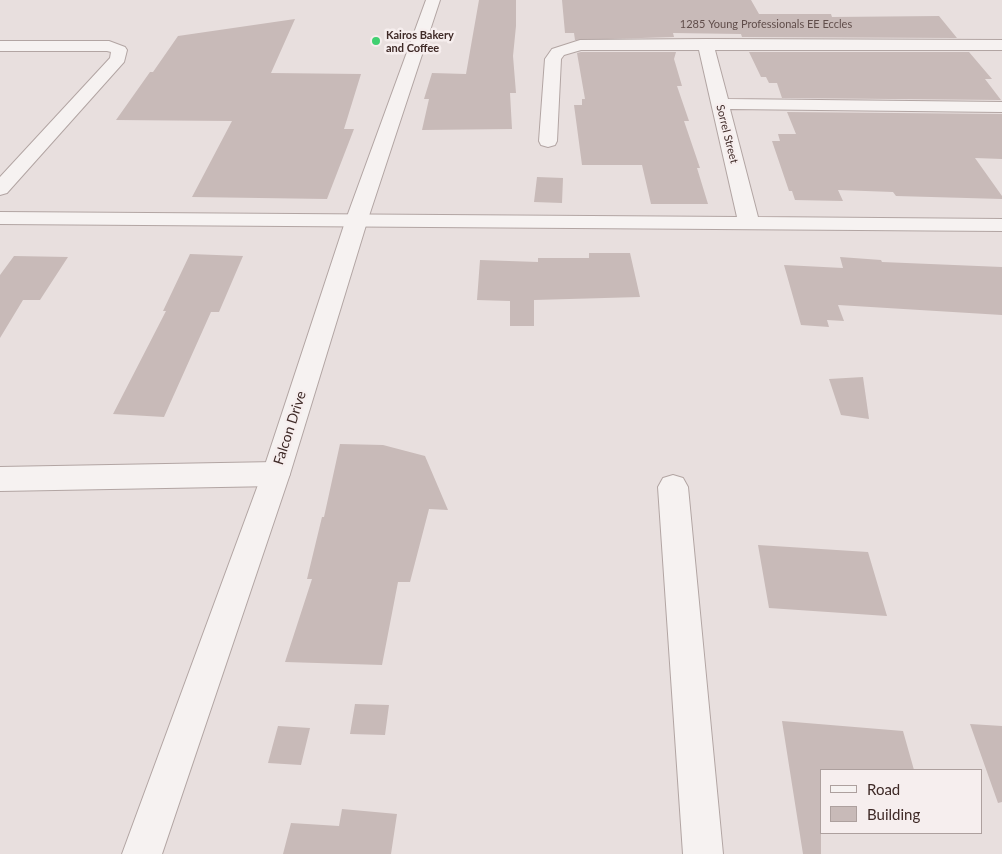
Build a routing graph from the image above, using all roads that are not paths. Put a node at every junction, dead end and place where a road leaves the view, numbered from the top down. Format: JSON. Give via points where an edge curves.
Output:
{"nodes":[{"id":1,"x":433,"y":0,"type":"edge"},
{"id":2,"x":706,"y":44,"type":"junction"},
{"id":3,"x":1002,"y":45,"type":"edge"},
{"id":4,"x":0,"y":46,"type":"edge"},
{"id":5,"x":719,"y":104,"type":"junction"},
{"id":6,"x":1002,"y":107,"type":"edge"},
{"id":7,"x":548,"y":141,"type":"dead end"},
{"id":8,"x":0,"y":189,"type":"edge"},
{"id":9,"x":0,"y":218,"type":"edge"},
{"id":10,"x":356,"y":222,"type":"junction"},
{"id":11,"x":749,"y":224,"type":"junction"},
{"id":12,"x":1002,"y":225,"type":"edge"},
{"id":13,"x":276,"y":474,"type":"junction"},
{"id":14,"x":0,"y":479,"type":"edge"},
{"id":15,"x":673,"y":488,"type":"dead end"},
{"id":16,"x":142,"y":854,"type":"edge"},
{"id":17,"x":703,"y":854,"type":"edge"}],
"edges":[{"from":1,"to":10,"type":"street","name":"Falcon Drive"},
{"from":2,"to":3,"type":"street"},
{"from":2,"to":5,"type":"street","name":"Sorrel Street"},
{"from":2,"to":7,"type":"street","via":[[594,44],[558,52],[553,59]]},
{"from":4,"to":8,"type":"street","via":[[109,46],[118,50],[118,59]]},
{"from":5,"to":6,"type":"street"},
{"from":5,"to":11,"type":"street","name":"Sorrel Street"},
{"from":9,"to":10,"type":"street"},
{"from":10,"to":11,"type":"street"},
{"from":10,"to":13,"type":"street","name":"Falcon Drive"},
{"from":11,"to":12,"type":"street"},
{"from":13,"to":14,"type":"street"},
{"from":13,"to":16,"type":"street","name":"Falcon Drive"},
{"from":15,"to":17,"type":"street"}]}
